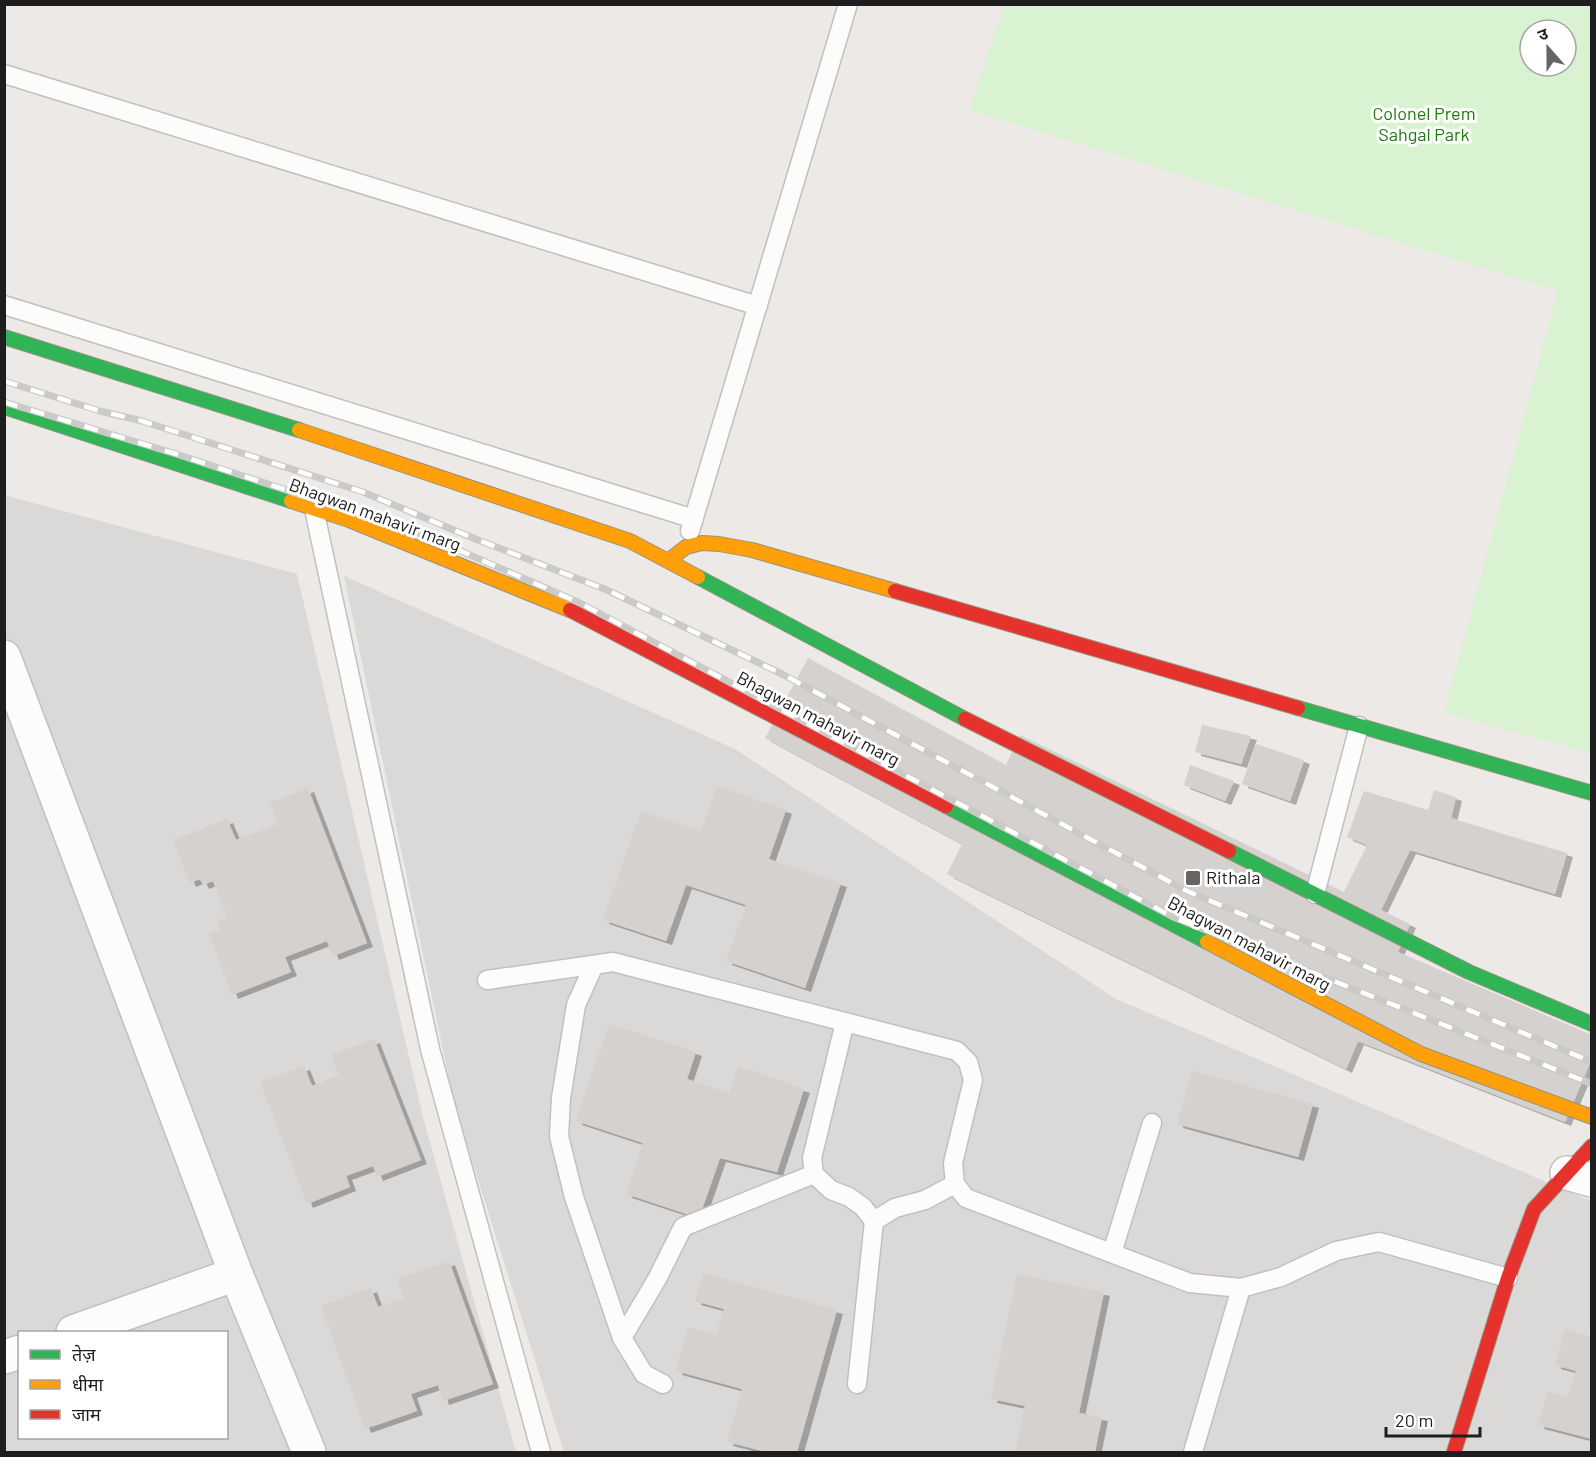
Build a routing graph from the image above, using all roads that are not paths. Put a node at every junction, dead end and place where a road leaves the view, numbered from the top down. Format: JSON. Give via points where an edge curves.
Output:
{"nodes":[{"id":1,"x":848,"y":4,"type":"edge"},
{"id":2,"x":4,"y":74,"type":"edge"},
{"id":3,"x":4,"y":305,"type":"edge"},
{"id":4,"x":758,"y":306,"type":"junction"},
{"id":5,"x":4,"y":337,"type":"edge"},
{"id":6,"x":6,"y":409,"type":"edge"},
{"id":7,"x":314,"y":509,"type":"junction"},
{"id":8,"x":694,"y":519,"type":"junction"},
{"id":9,"x":685,"y":547,"type":"junction"},
{"id":10,"x":668,"y":561,"type":"junction"},
{"id":11,"x":4,"y":657,"type":"edge"},
{"id":12,"x":1359,"y":726,"type":"junction"},
{"id":13,"x":1592,"y":793,"type":"edge"},
{"id":14,"x":1315,"y":894,"type":"junction"},
{"id":15,"x":594,"y":965,"type":"junction"},
{"id":16,"x":487,"y":980,"type":"dead end"},
{"id":17,"x":844,"y":1022,"type":"junction"},
{"id":18,"x":1592,"y":1024,"type":"edge"},
{"id":19,"x":1592,"y":1117,"type":"edge"},
{"id":20,"x":1152,"y":1123,"type":"dead end"},
{"id":21,"x":1592,"y":1146,"type":"edge"},
{"id":22,"x":814,"y":1174,"type":"junction"},
{"id":23,"x":1579,"y":1176,"type":"edge"},
{"id":24,"x":955,"y":1184,"type":"junction"},
{"id":25,"x":874,"y":1221,"type":"junction"},
{"id":26,"x":1112,"y":1253,"type":"junction"},
{"id":27,"x":236,"y":1274,"type":"junction"},
{"id":28,"x":1508,"y":1278,"type":"junction"},
{"id":29,"x":1241,"y":1287,"type":"junction"},
{"id":30,"x":76,"y":1331,"type":"edge"},
{"id":31,"x":622,"y":1338,"type":"junction"},
{"id":32,"x":663,"y":1384,"type":"dead end"},
{"id":33,"x":857,"y":1384,"type":"dead end"},
{"id":34,"x":309,"y":1452,"type":"edge"},
{"id":35,"x":541,"y":1452,"type":"edge"},
{"id":36,"x":1193,"y":1452,"type":"edge"},
{"id":37,"x":1454,"y":1452,"type":"edge"}],
"edges":[{"from":1,"to":4,"type":"lane"},
{"from":2,"to":4,"type":"lane"},
{"from":3,"to":8,"type":"lane"},
{"from":4,"to":8,"type":"lane"},
{"from":5,"to":10,"type":"main road","via":[[378,455],[630,542]]},
{"from":6,"to":7,"type":"main road","name":"Bhagwan mahavir marg"},
{"from":7,"to":19,"type":"main road","name":"Bhagwan mahavir marg","via":[[575,612],[1421,1054]]},
{"from":7,"to":35,"type":"lane","via":[[427,1038]]},
{"from":8,"to":9,"type":"lane"},
{"from":9,"to":10,"type":"main road"},
{"from":9,"to":12,"type":"main road","via":[[704,543],[752,550]]},
{"from":10,"to":14,"type":"main road","via":[[920,696]]},
{"from":11,"to":27,"type":"street"},
{"from":12,"to":13,"type":"main road"},
{"from":12,"to":14,"type":"lane"},
{"from":14,"to":18,"type":"main road","via":[[1469,972]]},
{"from":15,"to":16,"type":"lane"},
{"from":15,"to":17,"type":"lane","via":[[613,962]]},
{"from":15,"to":31,"type":"lane","via":[[576,1005],[559,1136],[574,1197]]},
{"from":17,"to":22,"type":"lane","via":[[812,1158]]},
{"from":17,"to":24,"type":"lane","via":[[957,1051],[968,1062],[973,1080],[954,1163]]},
{"from":20,"to":26,"type":"lane"},
{"from":21,"to":23,"type":"main road"},
{"from":22,"to":25,"type":"lane","via":[[831,1190],[863,1207]]},
{"from":22,"to":31,"type":"lane","via":[[683,1227]]},
{"from":23,"to":28,"type":"main road","via":[[1534,1209]]},
{"from":24,"to":25,"type":"lane","via":[[925,1200],[895,1208]]},
{"from":24,"to":26,"type":"lane","via":[[966,1198]]},
{"from":25,"to":33,"type":"lane"},
{"from":26,"to":29,"type":"lane","via":[[1190,1283]]},
{"from":27,"to":30,"type":"street"},
{"from":27,"to":34,"type":"street"},
{"from":28,"to":29,"type":"lane","via":[[1379,1242],[1336,1251],[1281,1277]]},
{"from":28,"to":37,"type":"main road"},
{"from":29,"to":36,"type":"lane"},
{"from":31,"to":32,"type":"lane","via":[[644,1374]]}]}
